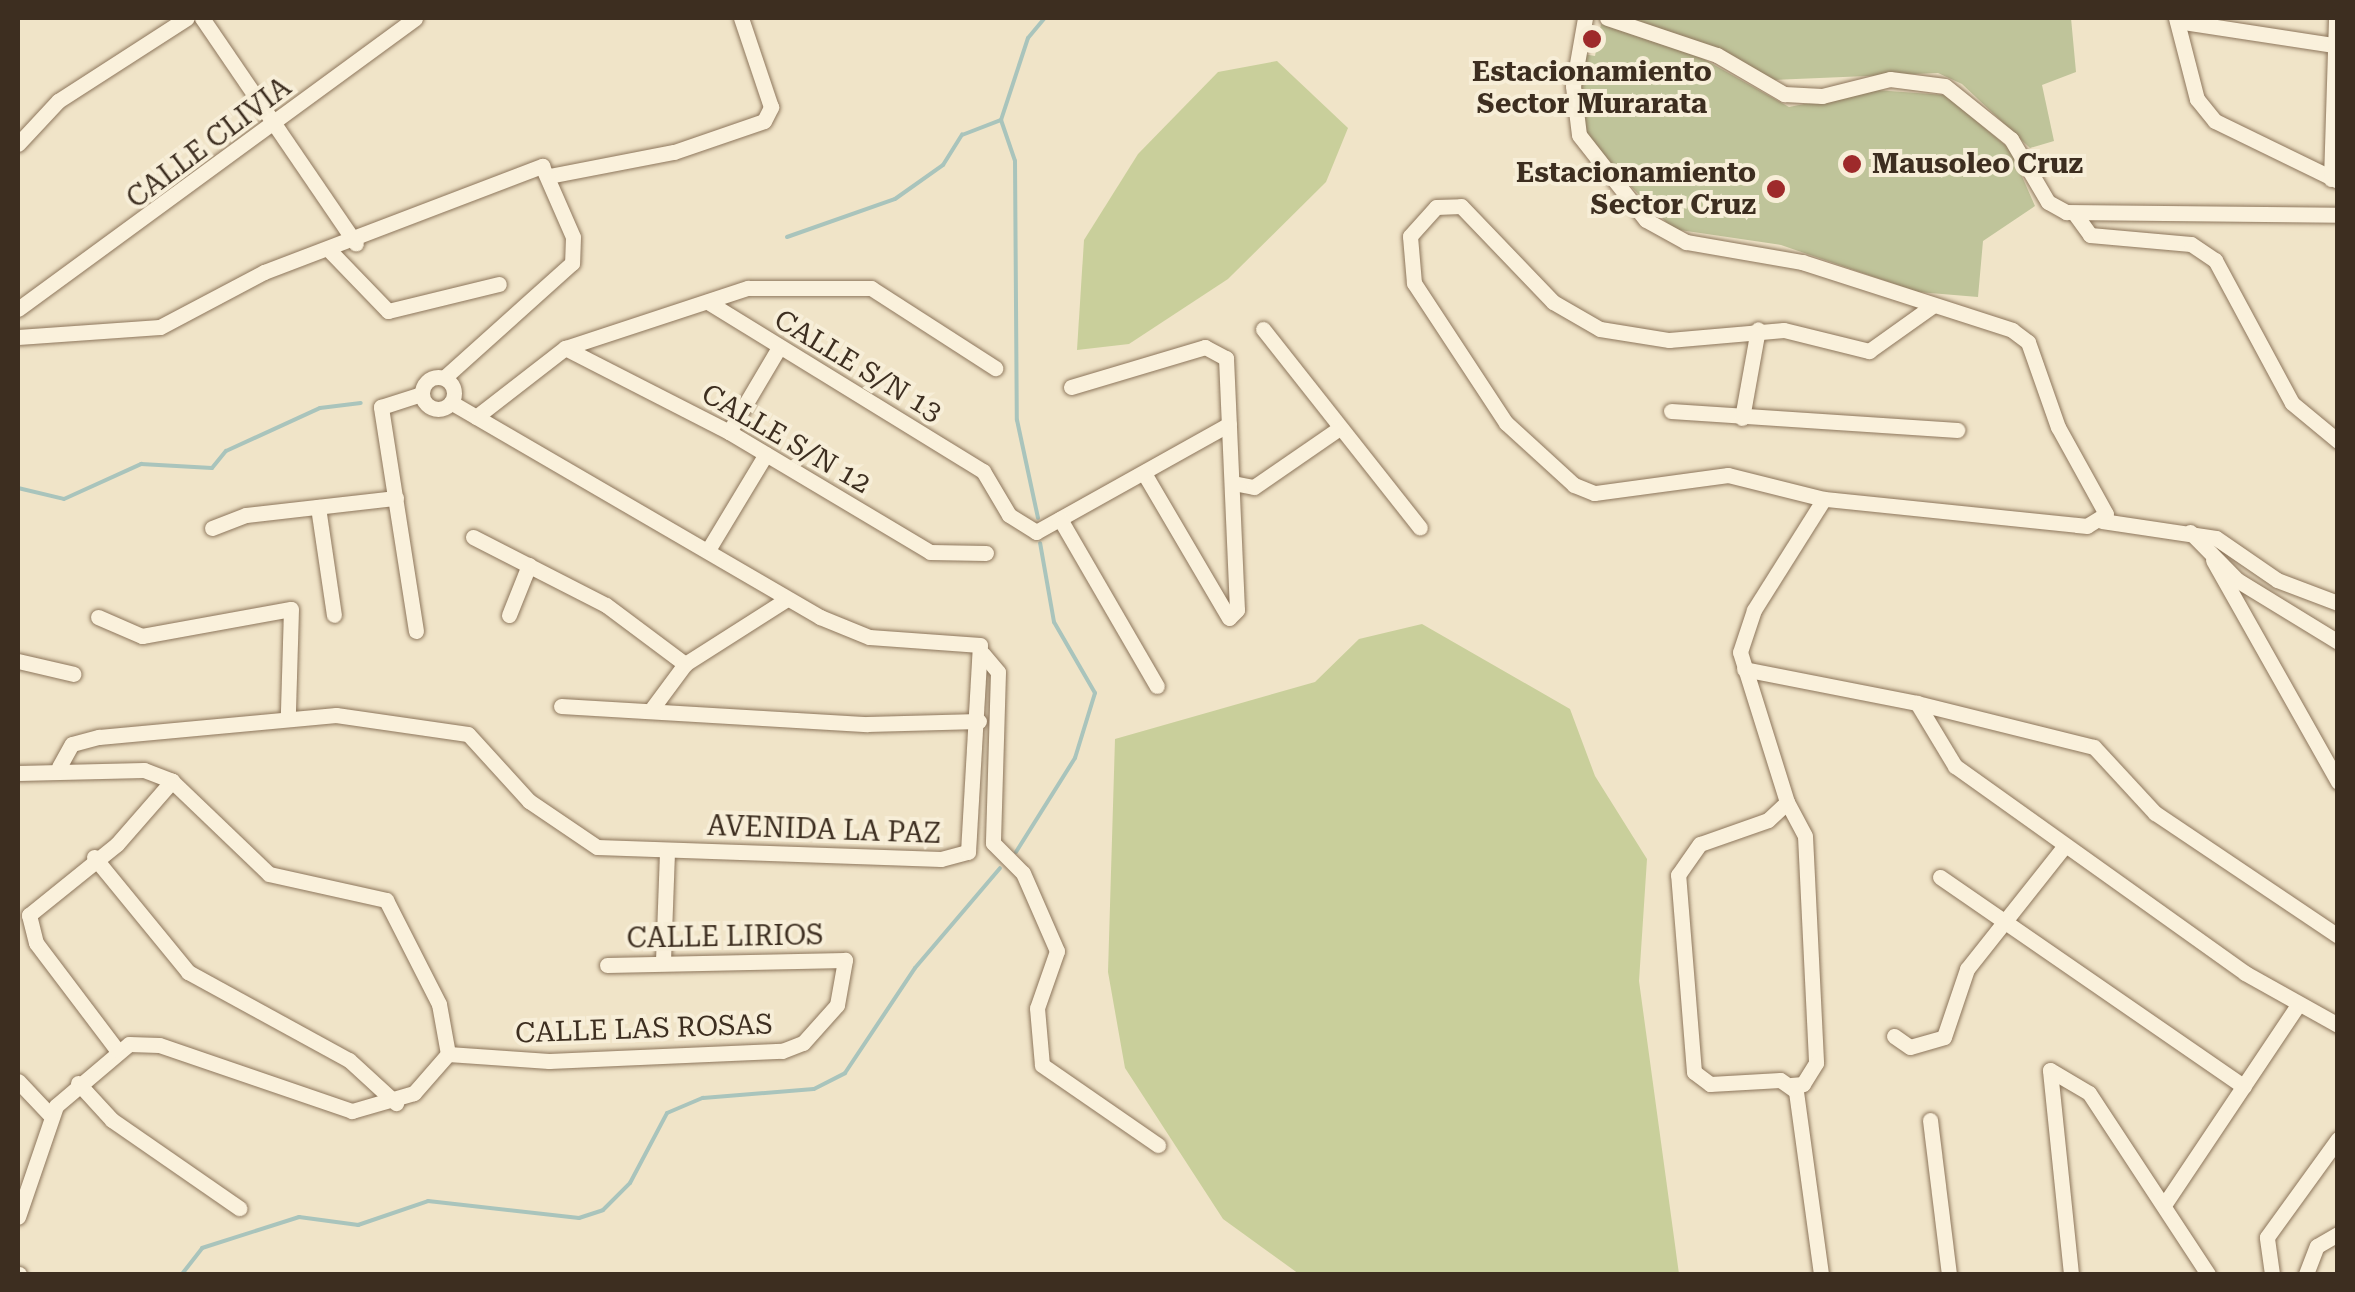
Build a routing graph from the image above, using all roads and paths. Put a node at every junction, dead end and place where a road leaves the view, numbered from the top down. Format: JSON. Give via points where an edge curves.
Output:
{"nodes":[{"id":1,"x":186,"y":18,"type":"edge"},
{"id":2,"x":202,"y":18,"type":"edge"},
{"id":3,"x":415,"y":18,"type":"edge"},
{"id":4,"x":1584,"y":18,"type":"edge"},
{"id":5,"x":1607,"y":18,"type":"edge"},
{"id":6,"x":2336,"y":18,"type":"edge"},
{"id":7,"x":744,"y":19,"type":"edge"},
{"id":8,"x":2177,"y":19,"type":"edge"},
{"id":9,"x":2334,"y":45,"type":"junction"},
{"id":10,"x":278,"y":124,"type":"junction"},
{"id":11,"x":18,"y":144,"type":"edge"},
{"id":12,"x":543,"y":170,"type":"junction"},
{"id":13,"x":2334,"y":180,"type":"edge"},
{"id":14,"x":2075,"y":214,"type":"junction"},
{"id":15,"x":2338,"y":216,"type":"edge"},
{"id":16,"x":356,"y":244,"type":"junction"},
{"id":17,"x":331,"y":252,"type":"junction"},
{"id":18,"x":499,"y":284,"type":"dead end"},
{"id":19,"x":708,"y":302,"type":"junction"},
{"id":20,"x":1932,"y":306,"type":"junction"},
{"id":21,"x":24,"y":308,"type":"edge"},
{"id":22,"x":1758,"y":329,"type":"junction"},
{"id":23,"x":1263,"y":330,"type":"dead end"},
{"id":24,"x":18,"y":337,"type":"edge"},
{"id":25,"x":565,"y":348,"type":"junction"},
{"id":26,"x":778,"y":349,"type":"junction"},
{"id":27,"x":995,"y":368,"type":"dead end"},
{"id":28,"x":444,"y":378,"type":"junction"},
{"id":29,"x":1071,"y":388,"type":"dead end"},
{"id":30,"x":421,"y":394,"type":"junction"},
{"id":31,"x":451,"y":402,"type":"junction"},
{"id":32,"x":1671,"y":411,"type":"dead end"},
{"id":33,"x":476,"y":417,"type":"junction"},
{"id":34,"x":1742,"y":418,"type":"junction"},
{"id":35,"x":1229,"y":424,"type":"junction"},
{"id":36,"x":1338,"y":429,"type":"junction"},
{"id":37,"x":1958,"y":430,"type":"dead end"},
{"id":38,"x":729,"y":432,"type":"junction"},
{"id":39,"x":2338,"y":441,"type":"edge"},
{"id":40,"x":766,"y":454,"type":"junction"},
{"id":41,"x":1144,"y":472,"type":"junction"},
{"id":42,"x":1234,"y":483,"type":"junction"},
{"id":43,"x":396,"y":498,"type":"junction"},
{"id":44,"x":1824,"y":499,"type":"junction"},
{"id":45,"x":318,"y":507,"type":"junction"},
{"id":46,"x":1060,"y":519,"type":"junction"},
{"id":47,"x":2102,"y":521,"type":"junction"},
{"id":48,"x":212,"y":528,"type":"dead end"},
{"id":49,"x":1420,"y":528,"type":"dead end"},
{"id":50,"x":2190,"y":532,"type":"junction"},
{"id":51,"x":473,"y":537,"type":"dead end"},
{"id":52,"x":708,"y":550,"type":"junction"},
{"id":53,"x":986,"y":552,"type":"dead end"},
{"id":54,"x":2212,"y":560,"type":"junction"},
{"id":55,"x":529,"y":565,"type":"junction"},
{"id":56,"x":787,"y":599,"type":"junction"},
{"id":57,"x":2338,"y":603,"type":"edge"},
{"id":58,"x":334,"y":614,"type":"dead end"},
{"id":59,"x":509,"y":615,"type":"dead end"},
{"id":60,"x":98,"y":617,"type":"dead end"},
{"id":61,"x":416,"y":630,"type":"dead end"},
{"id":62,"x":2338,"y":642,"type":"edge"},
{"id":63,"x":983,"y":654,"type":"junction"},
{"id":64,"x":18,"y":662,"type":"edge"},
{"id":65,"x":685,"y":664,"type":"junction"},
{"id":66,"x":1744,"y":669,"type":"junction"},
{"id":67,"x":74,"y":674,"type":"dead end"},
{"id":68,"x":1157,"y":686,"type":"dead end"},
{"id":69,"x":1918,"y":703,"type":"junction"},
{"id":70,"x":561,"y":706,"type":"dead end"},
{"id":71,"x":652,"y":710,"type":"junction"},
{"id":72,"x":288,"y":713,"type":"junction"},
{"id":73,"x":980,"y":721,"type":"junction"},
{"id":74,"x":58,"y":767,"type":"junction"},
{"id":75,"x":18,"y":773,"type":"edge"},
{"id":76,"x":172,"y":781,"type":"junction"},
{"id":77,"x":2338,"y":782,"type":"edge"},
{"id":78,"x":1787,"y":802,"type":"junction"},
{"id":79,"x":2063,"y":848,"type":"junction"},
{"id":80,"x":666,"y":851,"type":"junction"},
{"id":81,"x":94,"y":857,"type":"junction"},
{"id":82,"x":1940,"y":878,"type":"dead end"},
{"id":83,"x":2005,"y":923,"type":"junction"},
{"id":84,"x":2338,"y":936,"type":"edge"},
{"id":85,"x":845,"y":960,"type":"joint"},
{"id":86,"x":663,"y":962,"type":"junction"},
{"id":87,"x":606,"y":965,"type":"dead end"},
{"id":88,"x":2297,"y":1006,"type":"junction"},
{"id":89,"x":2338,"y":1025,"type":"edge"},
{"id":90,"x":1894,"y":1036,"type":"dead end"},
{"id":91,"x":117,"y":1050,"type":"junction"},
{"id":92,"x":448,"y":1054,"type":"junction"},
{"id":93,"x":18,"y":1081,"type":"edge"},
{"id":94,"x":78,"y":1083,"type":"junction"},
{"id":95,"x":1791,"y":1085,"type":"junction"},
{"id":96,"x":2244,"y":1087,"type":"junction"},
{"id":97,"x":396,"y":1103,"type":"junction"},
{"id":98,"x":50,"y":1115,"type":"junction"},
{"id":99,"x":1930,"y":1120,"type":"dead end"},
{"id":100,"x":2338,"y":1139,"type":"edge"},
{"id":101,"x":1158,"y":1146,"type":"dead end"},
{"id":102,"x":2166,"y":1202,"type":"junction"},
{"id":103,"x":239,"y":1208,"type":"dead end"},
{"id":104,"x":18,"y":1218,"type":"edge"},
{"id":105,"x":2338,"y":1234,"type":"edge"},
{"id":106,"x":1821,"y":1274,"type":"edge"},
{"id":107,"x":1949,"y":1274,"type":"edge"},
{"id":108,"x":2072,"y":1274,"type":"edge"},
{"id":109,"x":2208,"y":1274,"type":"edge"},
{"id":110,"x":2272,"y":1274,"type":"edge"},
{"id":111,"x":2306,"y":1274,"type":"edge"}],
"edges":[{"from":1,"to":11,"type":"street","via":[[58,101]]},
{"from":2,"to":10,"type":"street"},
{"from":3,"to":10,"type":"street","name":"CALLE CLIVIA"},
{"from":4,"to":20,"type":"street","via":[[1576,124],[1646,220],[1686,242],[1802,262]]},
{"from":5,"to":14,"type":"street","via":[[1717,55],[1784,94],[1822,96],[1890,80],[1945,86],[2011,139],[2048,202]]},
{"from":6,"to":9,"type":"street"},
{"from":7,"to":12,"type":"street","via":[[771,107],[764,120],[674,152]]},
{"from":8,"to":9,"type":"street"},
{"from":8,"to":13,"type":"street","via":[[2204,110]]},
{"from":9,"to":13,"type":"street"},
{"from":10,"to":16,"type":"street"},
{"from":10,"to":21,"type":"street","name":"CALLE CLIVIA"},
{"from":12,"to":16,"type":"street"},
{"from":12,"to":28,"type":"street","via":[[572,263]]},
{"from":14,"to":15,"type":"street"},
{"from":14,"to":39,"type":"street","via":[[2090,236],[2191,244],[2215,260],[2292,403]]},
{"from":16,"to":17,"type":"street"},
{"from":17,"to":18,"type":"street","via":[[388,311]]},
{"from":17,"to":24,"type":"street","via":[[264,272],[148,330]]},
{"from":19,"to":25,"type":"street"},
{"from":19,"to":26,"type":"street","name":"CALLE S/N 13"},
{"from":19,"to":27,"type":"street","via":[[748,288],[858,285]]},
{"from":20,"to":22,"type":"street","via":[[1870,351]]},
{"from":20,"to":47,"type":"street","via":[[2028,342],[2058,427],[2106,506]]},
{"from":22,"to":34,"type":"street"},
{"from":22,"to":44,"type":"street","via":[[1669,340],[1581,322],[1461,206],[1436,207],[1410,236],[1414,283],[1435,317],[1506,423],[1574,485],[1594,493],[1728,475]]},
{"from":23,"to":36,"type":"street"},
{"from":25,"to":33,"type":"street"},
{"from":25,"to":38,"type":"street","name":"CALLE S/N 12"},
{"from":26,"to":38,"type":"street"},
{"from":26,"to":46,"type":"street","name":"CALLE S/N 13","via":[[983,472],[1023,529]]},
{"from":28,"to":30,"type":"street","via":[[426,381]]},
{"from":28,"to":31,"type":"street"},
{"from":29,"to":35,"type":"street","via":[[1217,350],[1226,358]]},
{"from":30,"to":31,"type":"street","via":[[434,409]]},
{"from":30,"to":43,"type":"street","via":[[381,408]]},
{"from":31,"to":33,"type":"street"},
{"from":32,"to":34,"type":"street"},
{"from":33,"to":52,"type":"street"},
{"from":34,"to":37,"type":"street"},
{"from":35,"to":41,"type":"street"},
{"from":35,"to":42,"type":"street"},
{"from":36,"to":42,"type":"street","via":[[1254,487]]},
{"from":36,"to":49,"type":"street"},
{"from":38,"to":40,"type":"street","name":"CALLE S/N 12"},
{"from":40,"to":52,"type":"street"},
{"from":40,"to":53,"type":"street","name":"CALLE S/N 12","via":[[930,552]]},
{"from":41,"to":42,"type":"street","via":[[1229,618],[1236,610]]},
{"from":41,"to":46,"type":"street"},
{"from":43,"to":45,"type":"street"},
{"from":43,"to":61,"type":"street"},
{"from":44,"to":47,"type":"street"},
{"from":44,"to":66,"type":"street","via":[[1745,628]]},
{"from":45,"to":48,"type":"street","via":[[246,514]]},
{"from":45,"to":58,"type":"street"},
{"from":46,"to":68,"type":"street"},
{"from":47,"to":50,"type":"street"},
{"from":50,"to":54,"type":"street"},
{"from":50,"to":57,"type":"street","via":[[2231,544],[2277,580]]},
{"from":51,"to":55,"type":"street"},
{"from":52,"to":56,"type":"street"},
{"from":54,"to":62,"type":"street"},
{"from":54,"to":77,"type":"street"},
{"from":55,"to":59,"type":"street"},
{"from":55,"to":65,"type":"street"},
{"from":56,"to":63,"type":"street","via":[[869,637],[962,638]]},
{"from":56,"to":65,"type":"street"},
{"from":60,"to":72,"type":"street","via":[[142,636],[291,609]]},
{"from":63,"to":73,"type":"street","name":"AVENIDA LA PAZ"},
{"from":63,"to":101,"type":"street","via":[[998,672],[993,843],[1023,873],[1056,951],[1037,1008],[1042,1064]]},
{"from":64,"to":67,"type":"street"},
{"from":65,"to":71,"type":"street"},
{"from":66,"to":69,"type":"street"},
{"from":66,"to":78,"type":"street"},
{"from":69,"to":79,"type":"street","via":[[1955,766]]},
{"from":69,"to":84,"type":"street","via":[[2094,747],[2155,813]]},
{"from":70,"to":71,"type":"street"},
{"from":71,"to":73,"type":"street","via":[[867,724]]},
{"from":72,"to":74,"type":"street","name":"AVENIDA LA PAZ","via":[[81,741]]},
{"from":72,"to":80,"type":"street","name":"AVENIDA LA PAZ","via":[[468,734],[581,841]]},
{"from":73,"to":80,"type":"street","name":"AVENIDA LA PAZ","via":[[974,842],[956,858]]},
{"from":74,"to":75,"type":"street"},
{"from":74,"to":76,"type":"street","via":[[122,766]]},
{"from":76,"to":81,"type":"street"},
{"from":76,"to":92,"type":"street","via":[[269,874],[392,906],[439,1004]]},
{"from":78,"to":95,"type":"street","via":[[1805,836],[1816,1064],[1804,1084]]},
{"from":78,"to":95,"type":"street","via":[[1768,820],[1700,844],[1678,874],[1698,1080]]},
{"from":79,"to":83,"type":"street"},
{"from":79,"to":88,"type":"street"},
{"from":80,"to":86,"type":"street"},
{"from":81,"to":91,"type":"street","via":[[29,915],[36,943]]},
{"from":81,"to":97,"type":"street","via":[[188,972],[349,1060]]},
{"from":82,"to":83,"type":"street"},
{"from":83,"to":90,"type":"street","via":[[1967,969],[1944,1038],[1910,1047]]},
{"from":83,"to":96,"type":"street"},
{"from":85,"to":86,"type":"street","name":"CALLE LIRIOS"},
{"from":85,"to":92,"type":"street","name":"CALLE LAS ROSAS","via":[[837,1005],[803,1043],[782,1051],[549,1061]]},
{"from":86,"to":87,"type":"street","name":"CALLE LIRIOS"},
{"from":88,"to":89,"type":"street"},
{"from":88,"to":96,"type":"street"},
{"from":91,"to":94,"type":"street"},
{"from":91,"to":97,"type":"street","via":[[158,1045],[332,1108]]},
{"from":92,"to":97,"type":"street"},
{"from":93,"to":98,"type":"street"},
{"from":94,"to":98,"type":"street"},
{"from":94,"to":103,"type":"street","via":[[112,1120]]},
{"from":95,"to":106,"type":"street"},
{"from":96,"to":102,"type":"street"},
{"from":98,"to":104,"type":"street"},
{"from":99,"to":107,"type":"street"},
{"from":100,"to":110,"type":"street","via":[[2267,1238]]},
{"from":102,"to":108,"type":"street","via":[[2089,1093],[2050,1070]]},
{"from":102,"to":109,"type":"street"},
{"from":105,"to":111,"type":"street","via":[[2317,1246]]}]}
